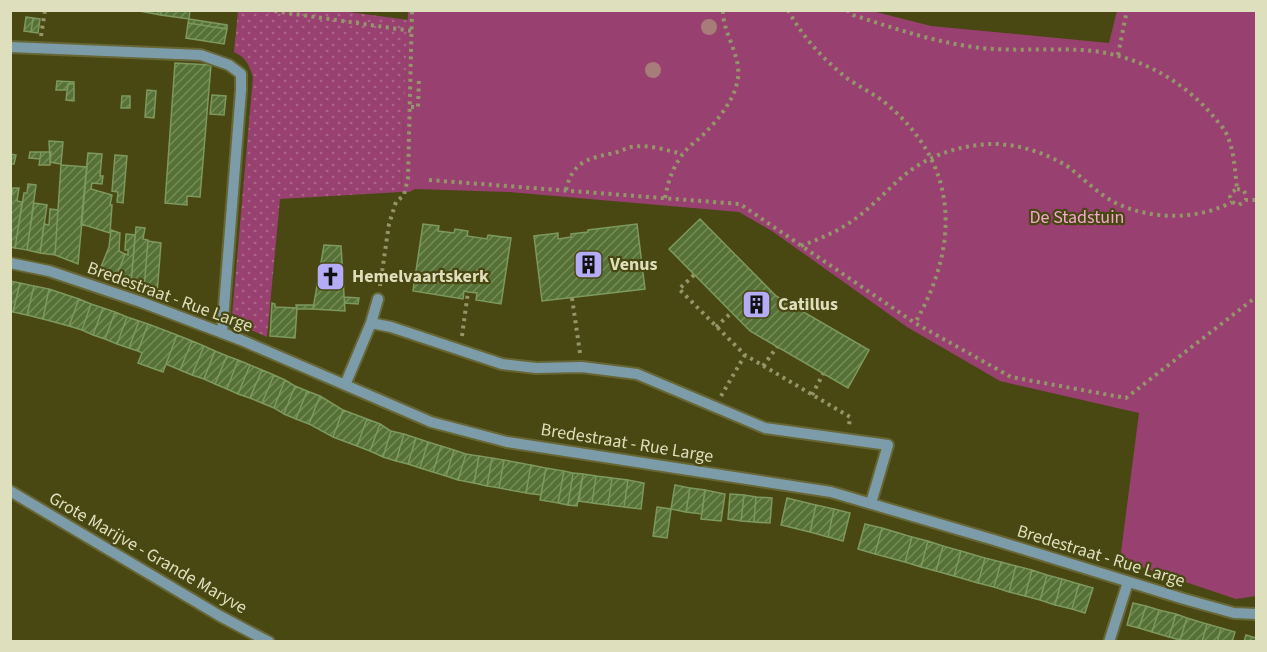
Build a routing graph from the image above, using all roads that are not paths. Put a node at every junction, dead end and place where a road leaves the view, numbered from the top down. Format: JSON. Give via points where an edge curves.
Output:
{"nodes":[{"id":1,"x":10,"y":47,"type":"edge"},
{"id":2,"x":10,"y":263,"type":"edge"},
{"id":3,"x":378,"y":299,"type":"road end"},
{"id":4,"x":371,"y":323,"type":"junction"},
{"id":5,"x":222,"y":333,"type":"junction"},
{"id":6,"x":345,"y":385,"type":"junction"},
{"id":7,"x":10,"y":491,"type":"edge"},
{"id":8,"x":871,"y":503,"type":"junction"},
{"id":9,"x":1128,"y":582,"type":"junction"},
{"id":10,"x":1254,"y":614,"type":"edge"},
{"id":11,"x":269,"y":642,"type":"edge"},
{"id":12,"x":1109,"y":642,"type":"edge"}],
"edges":[{"from":1,"to":5,"type":"street","via":[[201,55],[241,74]]},
{"from":2,"to":5,"type":"street","name":"Bredestraat - Rue Large","via":[[93,284]]},
{"from":3,"to":4,"type":"street"},
{"from":4,"to":6,"type":"street"},
{"from":4,"to":8,"type":"street","via":[[502,364],[637,374],[765,428],[888,445]]},
{"from":5,"to":6,"type":"street","name":"Bredestraat - Rue Large"},
{"from":6,"to":8,"type":"street","name":"Bredestraat - Rue Large","via":[[431,422],[507,441],[780,483]]},
{"from":7,"to":11,"type":"street","name":"Grote Marijve - Grande Maryve"},
{"from":8,"to":9,"type":"street","name":"Bredestraat - Rue Large"},
{"from":9,"to":10,"type":"street","name":"Bredestraat - Rue Large","via":[[1234,613]]},
{"from":9,"to":12,"type":"street"}]}
